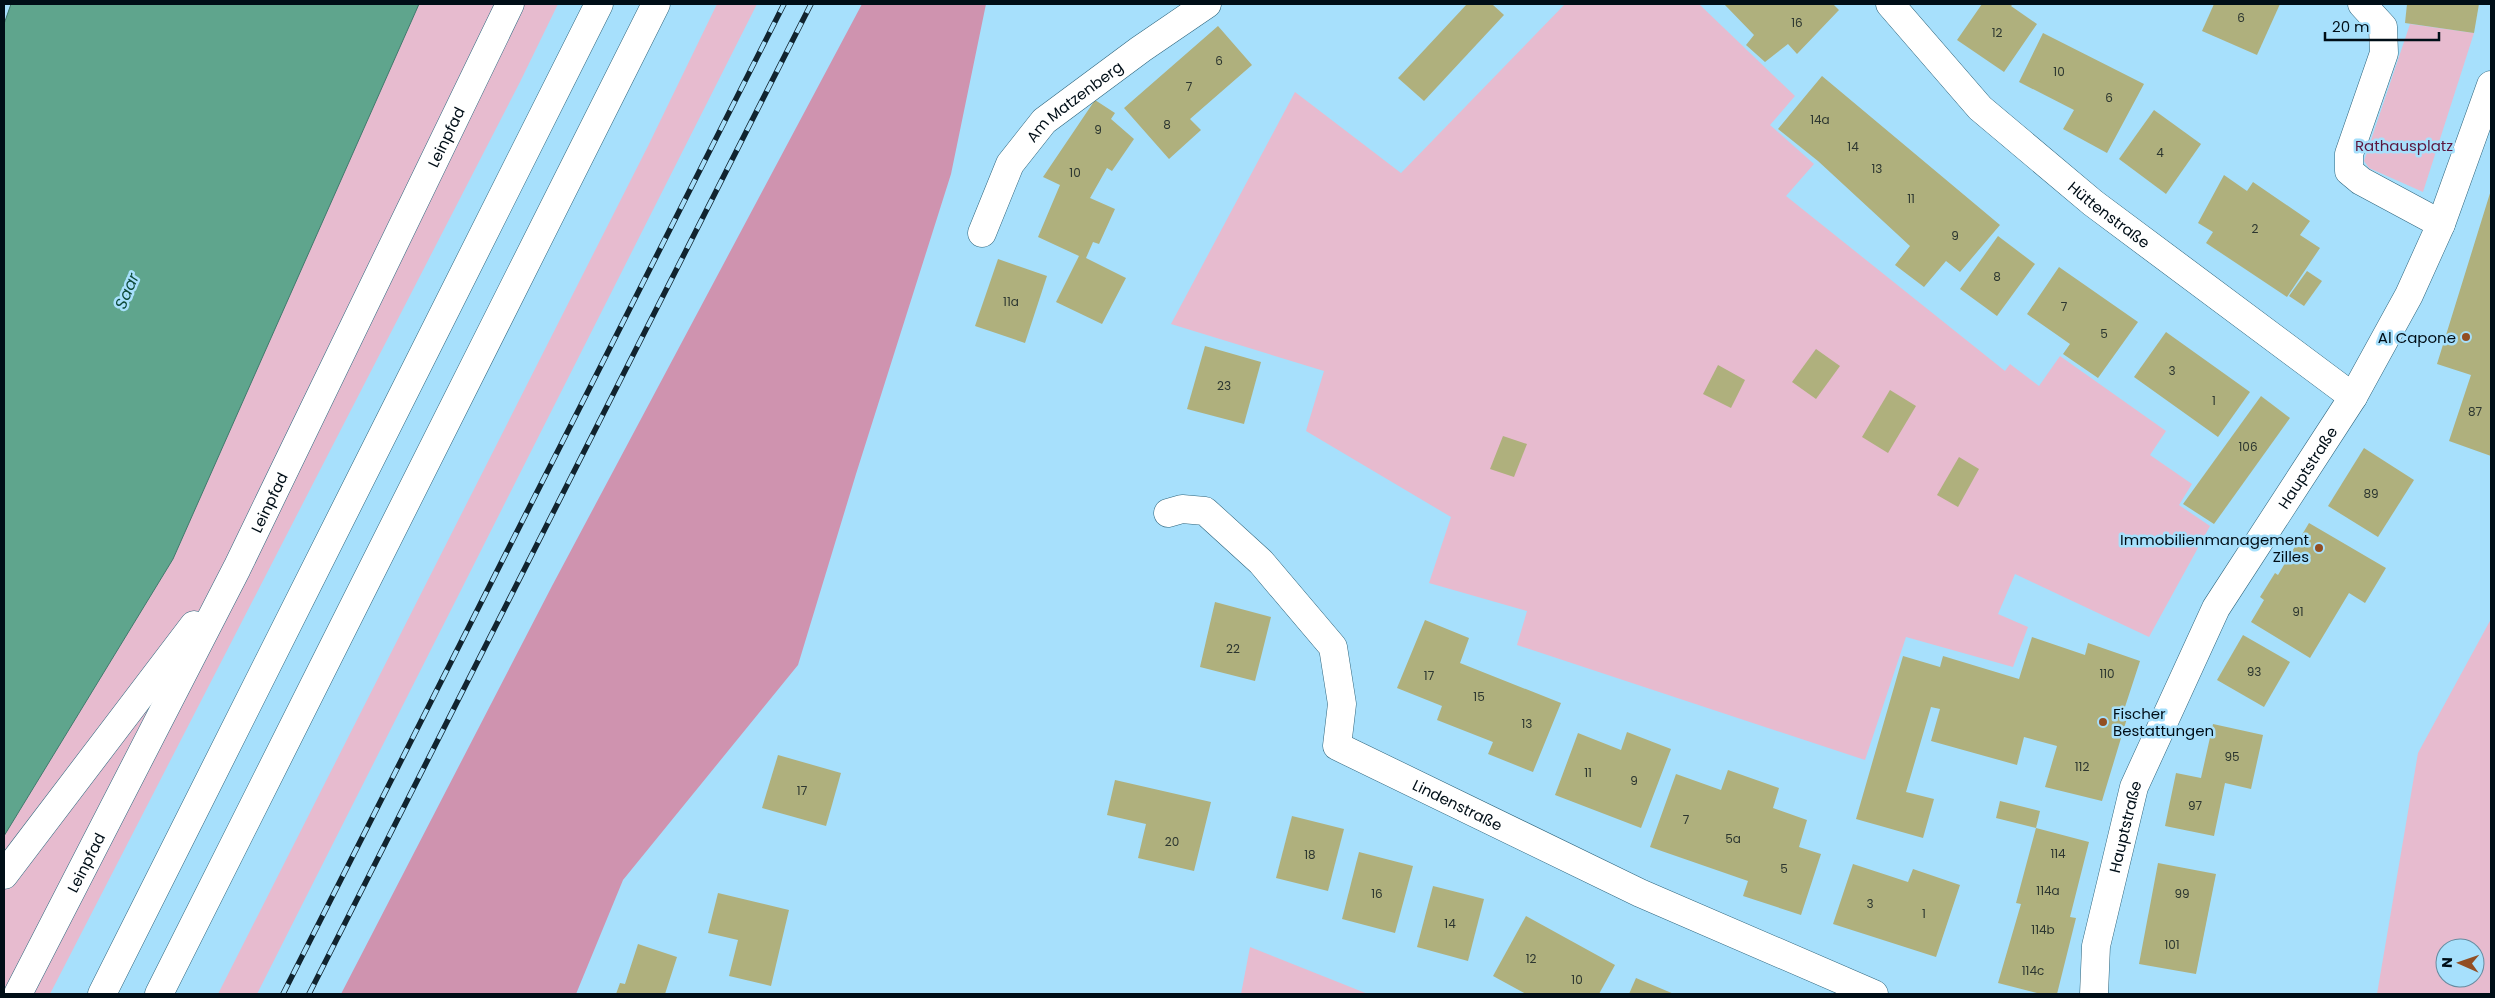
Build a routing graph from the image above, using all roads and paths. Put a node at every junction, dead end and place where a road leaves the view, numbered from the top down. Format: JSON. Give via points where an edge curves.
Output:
{"nodes":[{"id":1,"x":510,"y":4,"type":"edge"},
{"id":2,"x":599,"y":4,"type":"edge"},
{"id":3,"x":656,"y":4,"type":"edge"},
{"id":4,"x":1208,"y":4,"type":"edge"},
{"id":5,"x":1890,"y":4,"type":"edge"},
{"id":6,"x":2362,"y":4,"type":"edge"},
{"id":7,"x":2491,"y":85,"type":"edge"},
{"id":8,"x":2441,"y":224,"type":"junction"},
{"id":9,"x":982,"y":233,"type":"dead end"},
{"id":10,"x":2353,"y":397,"type":"junction"},
{"id":11,"x":1168,"y":512,"type":"dead end"},
{"id":12,"x":237,"y":568,"type":"junction"},
{"id":13,"x":4,"y":874,"type":"edge"},
{"id":14,"x":18,"y":994,"type":"edge"},
{"id":15,"x":102,"y":994,"type":"edge"},
{"id":16,"x":159,"y":994,"type":"edge"},
{"id":17,"x":1874,"y":994,"type":"edge"},
{"id":18,"x":2094,"y":994,"type":"edge"}],
"edges":[{"from":1,"to":12,"type":"main road","name":"Leinpfad"},
{"from":2,"to":15,"type":"main road"},
{"from":3,"to":16,"type":"main road"},
{"from":4,"to":9,"type":"main road","name":"Am Matzenberg","via":[[1044,121],[1010,164]]},
{"from":5,"to":10,"type":"main road","name":"Hüttenstraße","via":[[1980,108],[2093,204]]},
{"from":6,"to":8,"type":"main road","via":[[2383,27],[2384,53],[2349,154],[2349,171],[2361,181]]},
{"from":7,"to":8,"type":"main road","name":"Hauptstraße"},
{"from":8,"to":10,"type":"main road","name":"Hauptstraße","via":[[2409,295]]},
{"from":10,"to":18,"type":"main road","name":"Hauptstraße","via":[[2216,608],[2134,787],[2096,946]]},
{"from":11,"to":17,"type":"main road","name":"Lindenstraße","via":[[1182,509],[1205,511],[1262,562],[1333,647],[1342,704],[1337,746],[1640,893]]},
{"from":12,"to":13,"type":"main road"},
{"from":12,"to":14,"type":"main road","name":"Leinpfad"}]}
